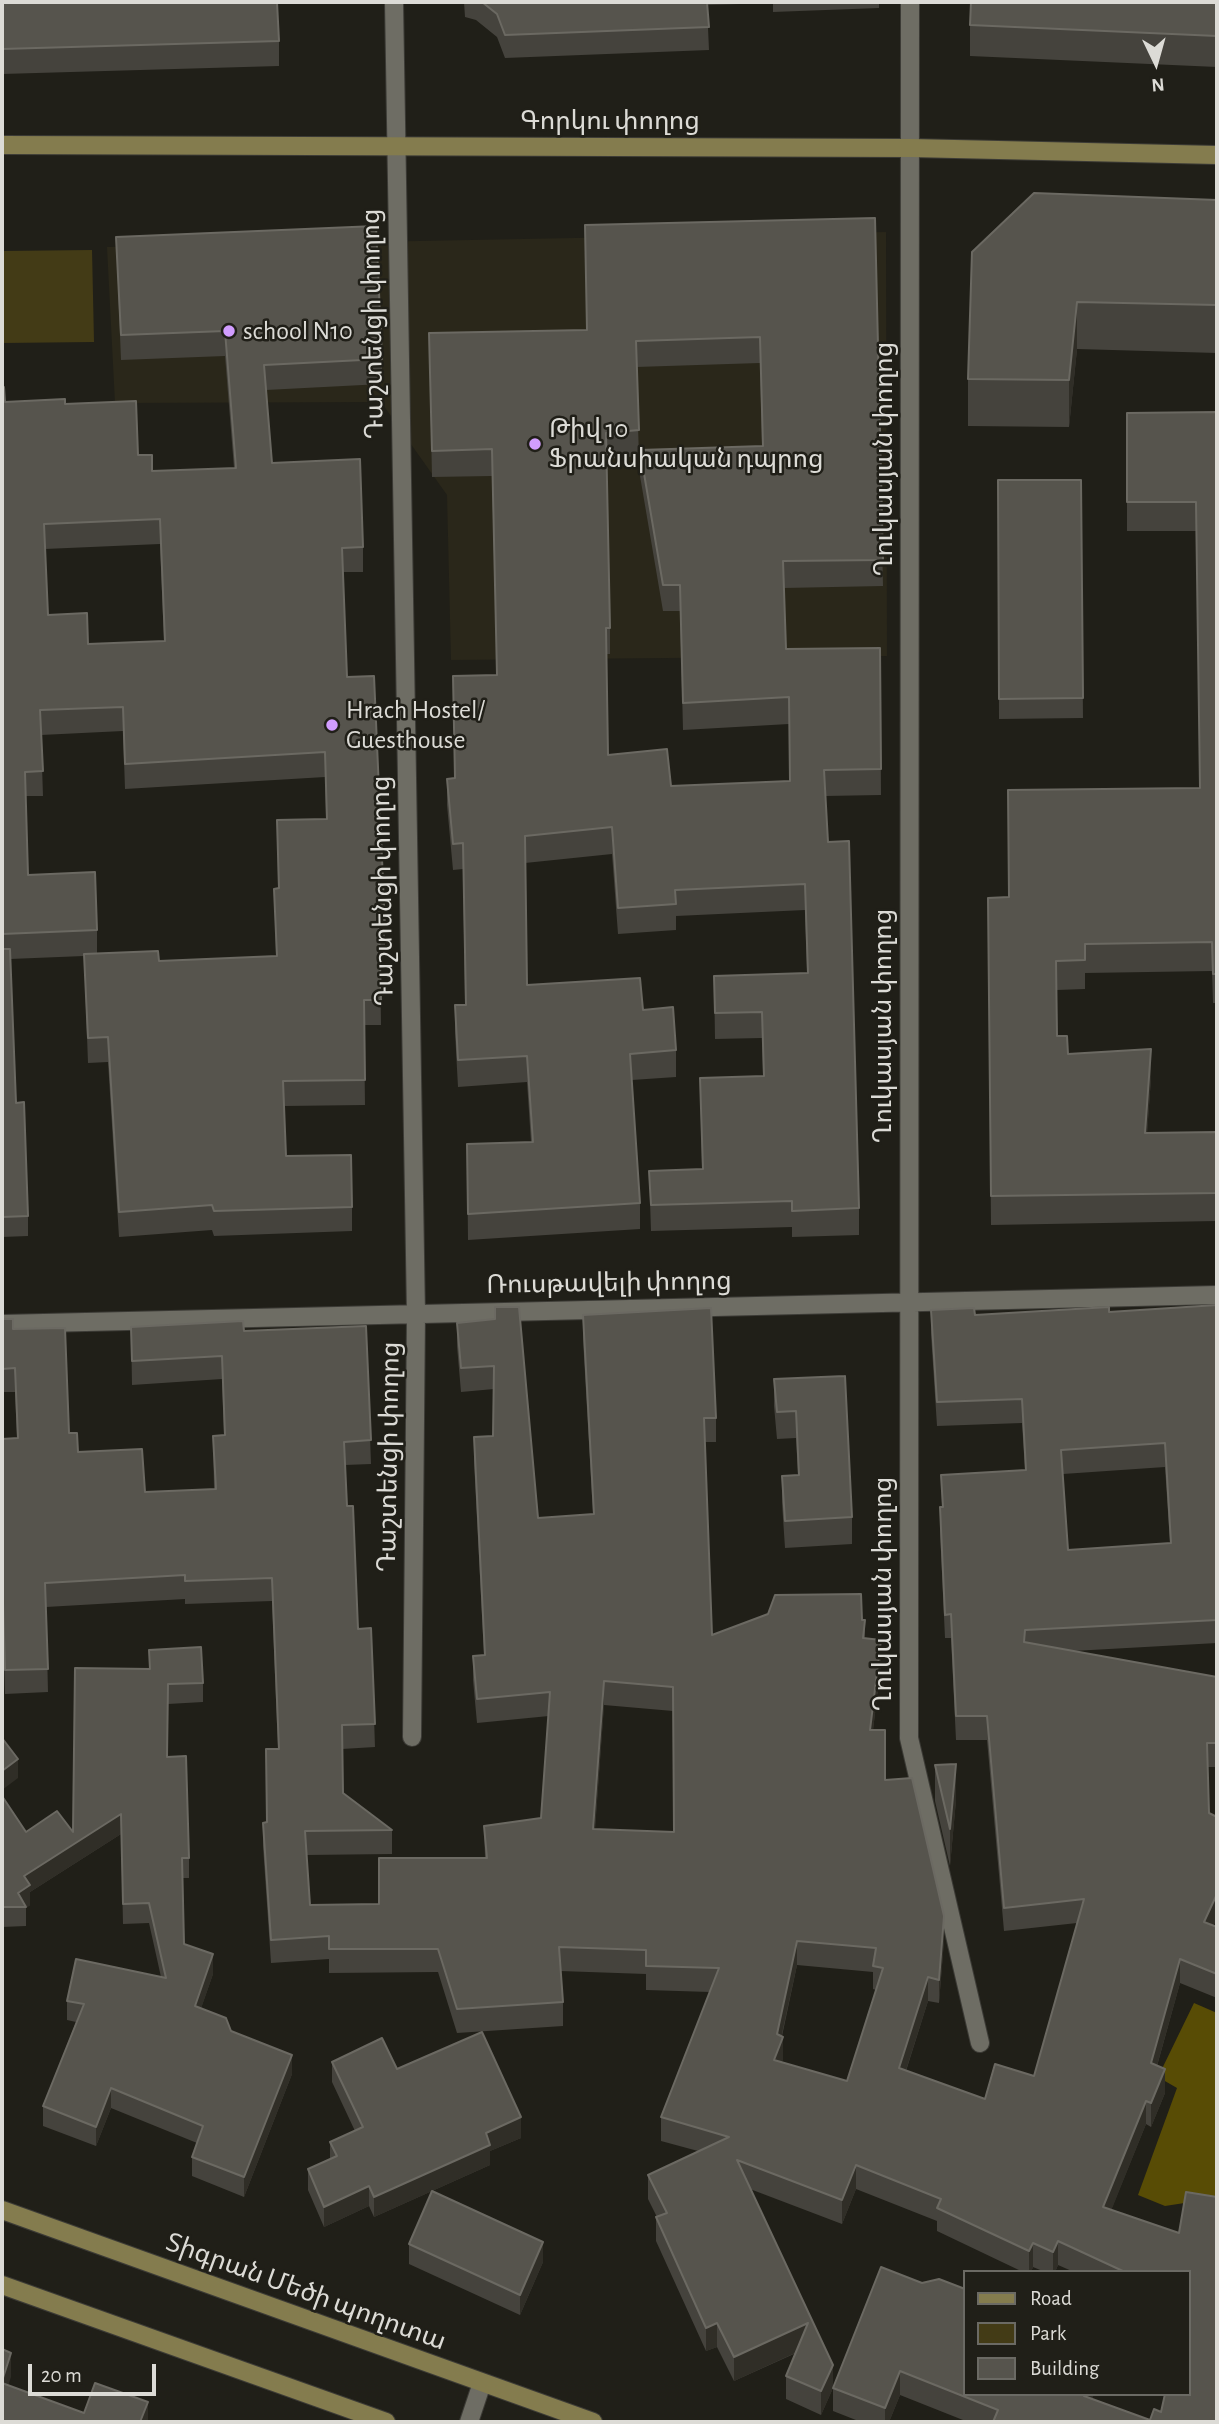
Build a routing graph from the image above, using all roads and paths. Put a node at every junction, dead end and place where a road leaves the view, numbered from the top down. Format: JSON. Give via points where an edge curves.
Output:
{"nodes":[{"id":1,"x":394,"y":2,"type":"edge"},
{"id":2,"x":910,"y":2,"type":"edge"},
{"id":3,"x":2,"y":145,"type":"edge"},
{"id":4,"x":397,"y":146,"type":"junction"},
{"id":5,"x":911,"y":148,"type":"junction"},
{"id":6,"x":1217,"y":155,"type":"edge"},
{"id":7,"x":1217,"y":1295,"type":"edge"},
{"id":8,"x":909,"y":1302,"type":"junction"},
{"id":9,"x":416,"y":1314,"type":"junction"},
{"id":10,"x":2,"y":1324,"type":"edge"},
{"id":11,"x":412,"y":1737,"type":"dead end"},
{"id":12,"x":980,"y":2043,"type":"dead end"},
{"id":13,"x":2,"y":2210,"type":"edge"},
{"id":14,"x":2,"y":2284,"type":"edge"},
{"id":15,"x":482,"y":2383,"type":"junction"},
{"id":16,"x":386,"y":2422,"type":"edge"},
{"id":17,"x":469,"y":2422,"type":"edge"},
{"id":18,"x":593,"y":2422,"type":"edge"}],
"edges":[{"from":1,"to":4,"type":"street","name":"Դաշտենցի փողոց"},
{"from":2,"to":5,"type":"street","name":"Ղուկասյան փողոց"},
{"from":3,"to":4,"type":"main road","name":"Գորկու փողոց"},
{"from":4,"to":5,"type":"main road","name":"Գորկու փողոց"},
{"from":4,"to":9,"type":"street","name":"Դաշտենցի փողոց"},
{"from":5,"to":6,"type":"main road","name":"Գորկու փողոց"},
{"from":5,"to":8,"type":"street","name":"Ղուկասյան փողոց"},
{"from":7,"to":8,"type":"street","name":"Ռուսթավելի փողոց"},
{"from":8,"to":9,"type":"street","name":"Ռուսթավելի փողոց"},
{"from":8,"to":12,"type":"street","name":"Ղուկասյան փողոց","via":[[909,1738]]},
{"from":9,"to":10,"type":"street","name":"Ռուսթավելի փողոց"},
{"from":9,"to":11,"type":"street","name":"Դաշտենցի փողոց"},
{"from":13,"to":15,"type":"main road","name":"Տիգրան Մեծի պողոտա"},
{"from":14,"to":16,"type":"main road"},
{"from":15,"to":17,"type":"street"},
{"from":15,"to":18,"type":"main road","name":"Տիգրան Մեծի պողոտա"}]}
